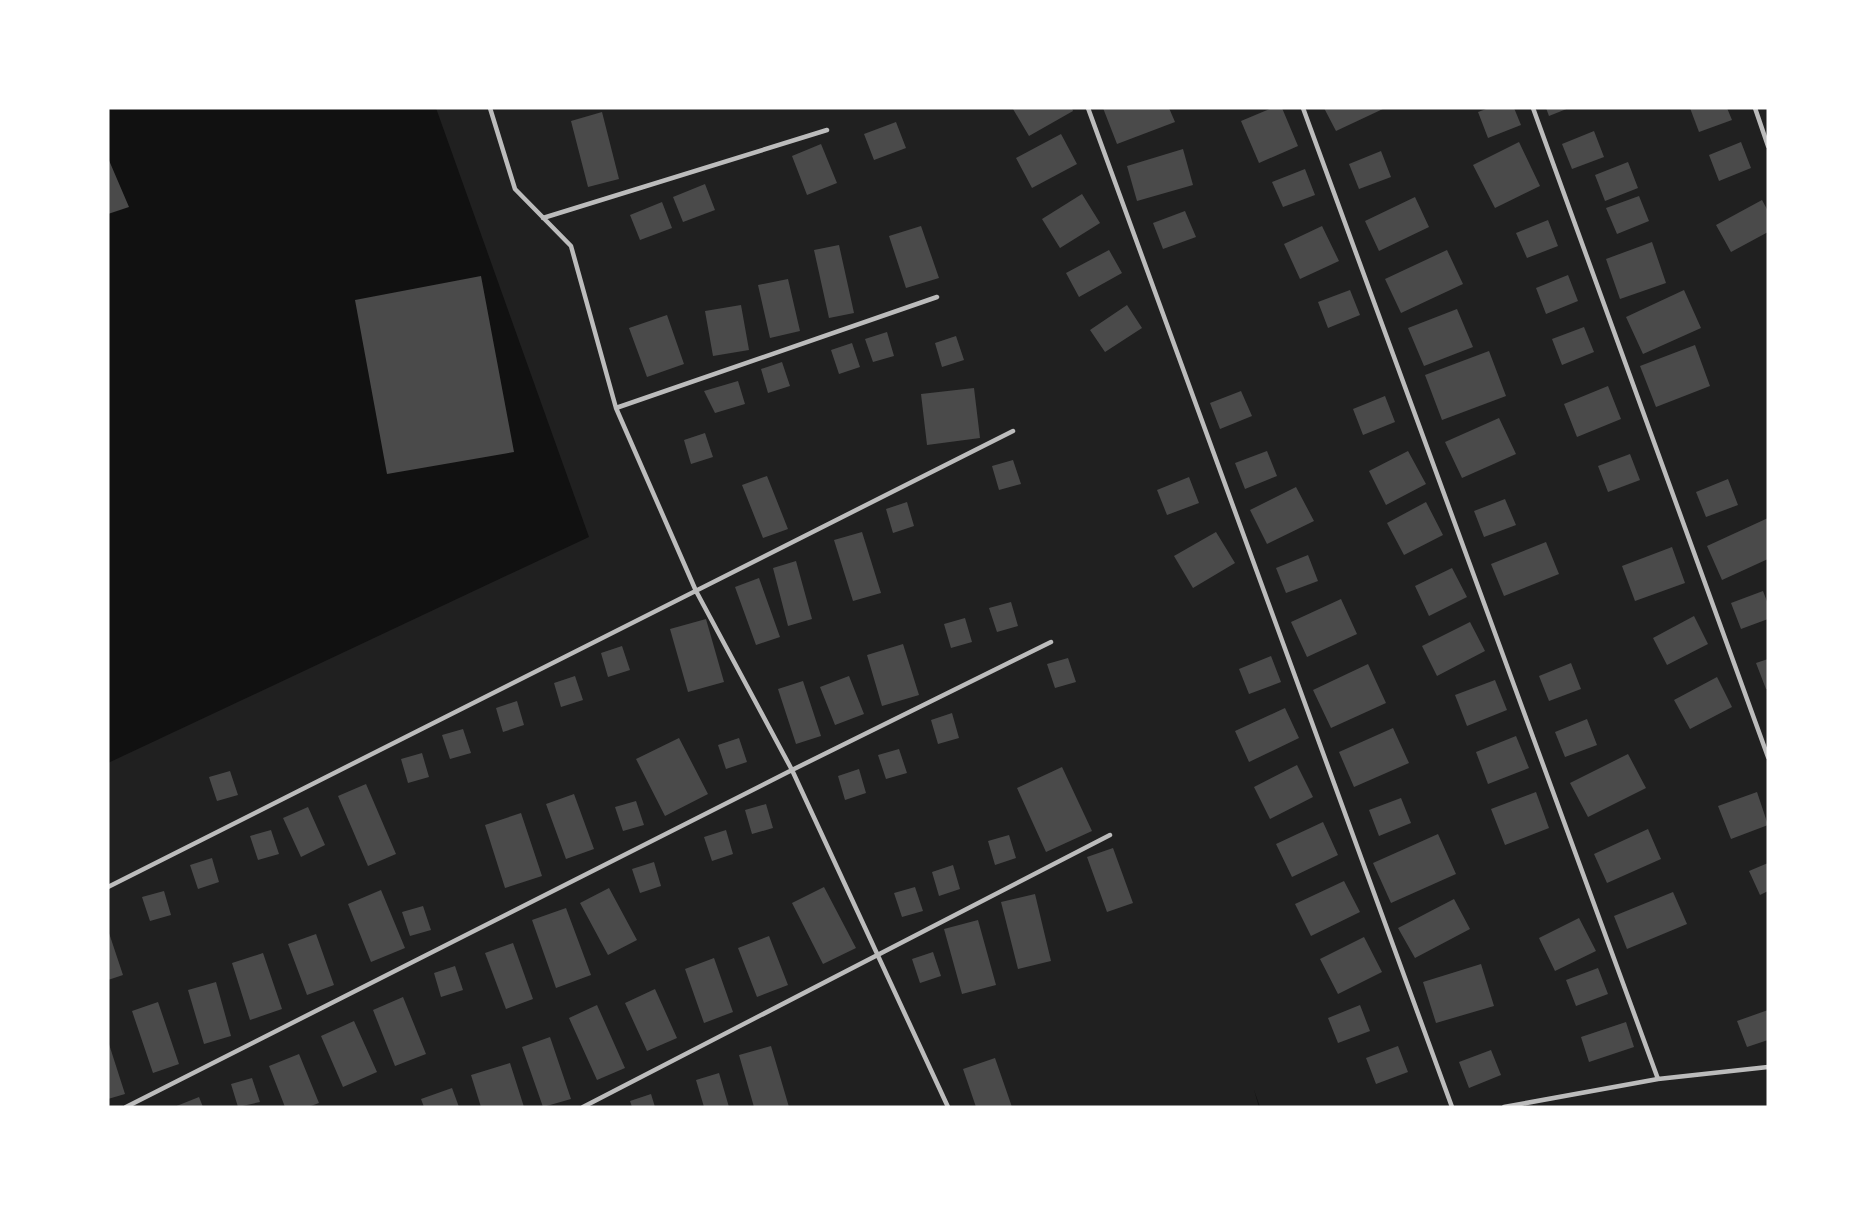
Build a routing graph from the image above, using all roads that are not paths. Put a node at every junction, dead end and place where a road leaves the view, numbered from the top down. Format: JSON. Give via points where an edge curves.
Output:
{"nodes":[{"id":1,"x":490,"y":108,"type":"edge"},
{"id":2,"x":1088,"y":108,"type":"edge"},
{"id":3,"x":1303,"y":108,"type":"edge"},
{"id":4,"x":1533,"y":108,"type":"edge"},
{"id":5,"x":1755,"y":108,"type":"edge"},
{"id":6,"x":827,"y":130,"type":"dead end"},
{"id":7,"x":1768,"y":146,"type":"edge"},
{"id":8,"x":543,"y":218,"type":"junction"},
{"id":9,"x":937,"y":297,"type":"dead end"},
{"id":10,"x":616,"y":408,"type":"junction"},
{"id":11,"x":1013,"y":430,"type":"dead end"},
{"id":12,"x":696,"y":591,"type":"junction"},
{"id":13,"x":1051,"y":642,"type":"dead end"},
{"id":14,"x":1768,"y":757,"type":"edge"},
{"id":15,"x":792,"y":770,"type":"junction"},
{"id":16,"x":1110,"y":835,"type":"dead end"},
{"id":17,"x":108,"y":887,"type":"edge"},
{"id":18,"x":877,"y":957,"type":"junction"},
{"id":19,"x":1768,"y":1067,"type":"edge"},
{"id":20,"x":1658,"y":1079,"type":"junction"},
{"id":21,"x":126,"y":1107,"type":"edge"},
{"id":22,"x":583,"y":1107,"type":"edge"},
{"id":23,"x":948,"y":1107,"type":"edge"},
{"id":24,"x":1452,"y":1107,"type":"edge"},
{"id":25,"x":1504,"y":1107,"type":"edge"}],
"edges":[{"from":1,"to":8,"type":"lane","via":[[515,189]]},
{"from":2,"to":24,"type":"lane"},
{"from":3,"to":20,"type":"lane"},
{"from":4,"to":14,"type":"lane"},
{"from":5,"to":7,"type":"lane"},
{"from":6,"to":8,"type":"lane"},
{"from":8,"to":10,"type":"lane","via":[[571,246]]},
{"from":9,"to":10,"type":"lane"},
{"from":10,"to":12,"type":"lane"},
{"from":11,"to":12,"type":"lane"},
{"from":12,"to":15,"type":"lane"},
{"from":12,"to":17,"type":"lane"},
{"from":13,"to":15,"type":"lane"},
{"from":15,"to":18,"type":"lane"},
{"from":15,"to":21,"type":"lane"},
{"from":16,"to":18,"type":"lane"},
{"from":18,"to":22,"type":"lane"},
{"from":18,"to":23,"type":"lane"},
{"from":19,"to":20,"type":"lane"},
{"from":20,"to":25,"type":"lane"}]}
